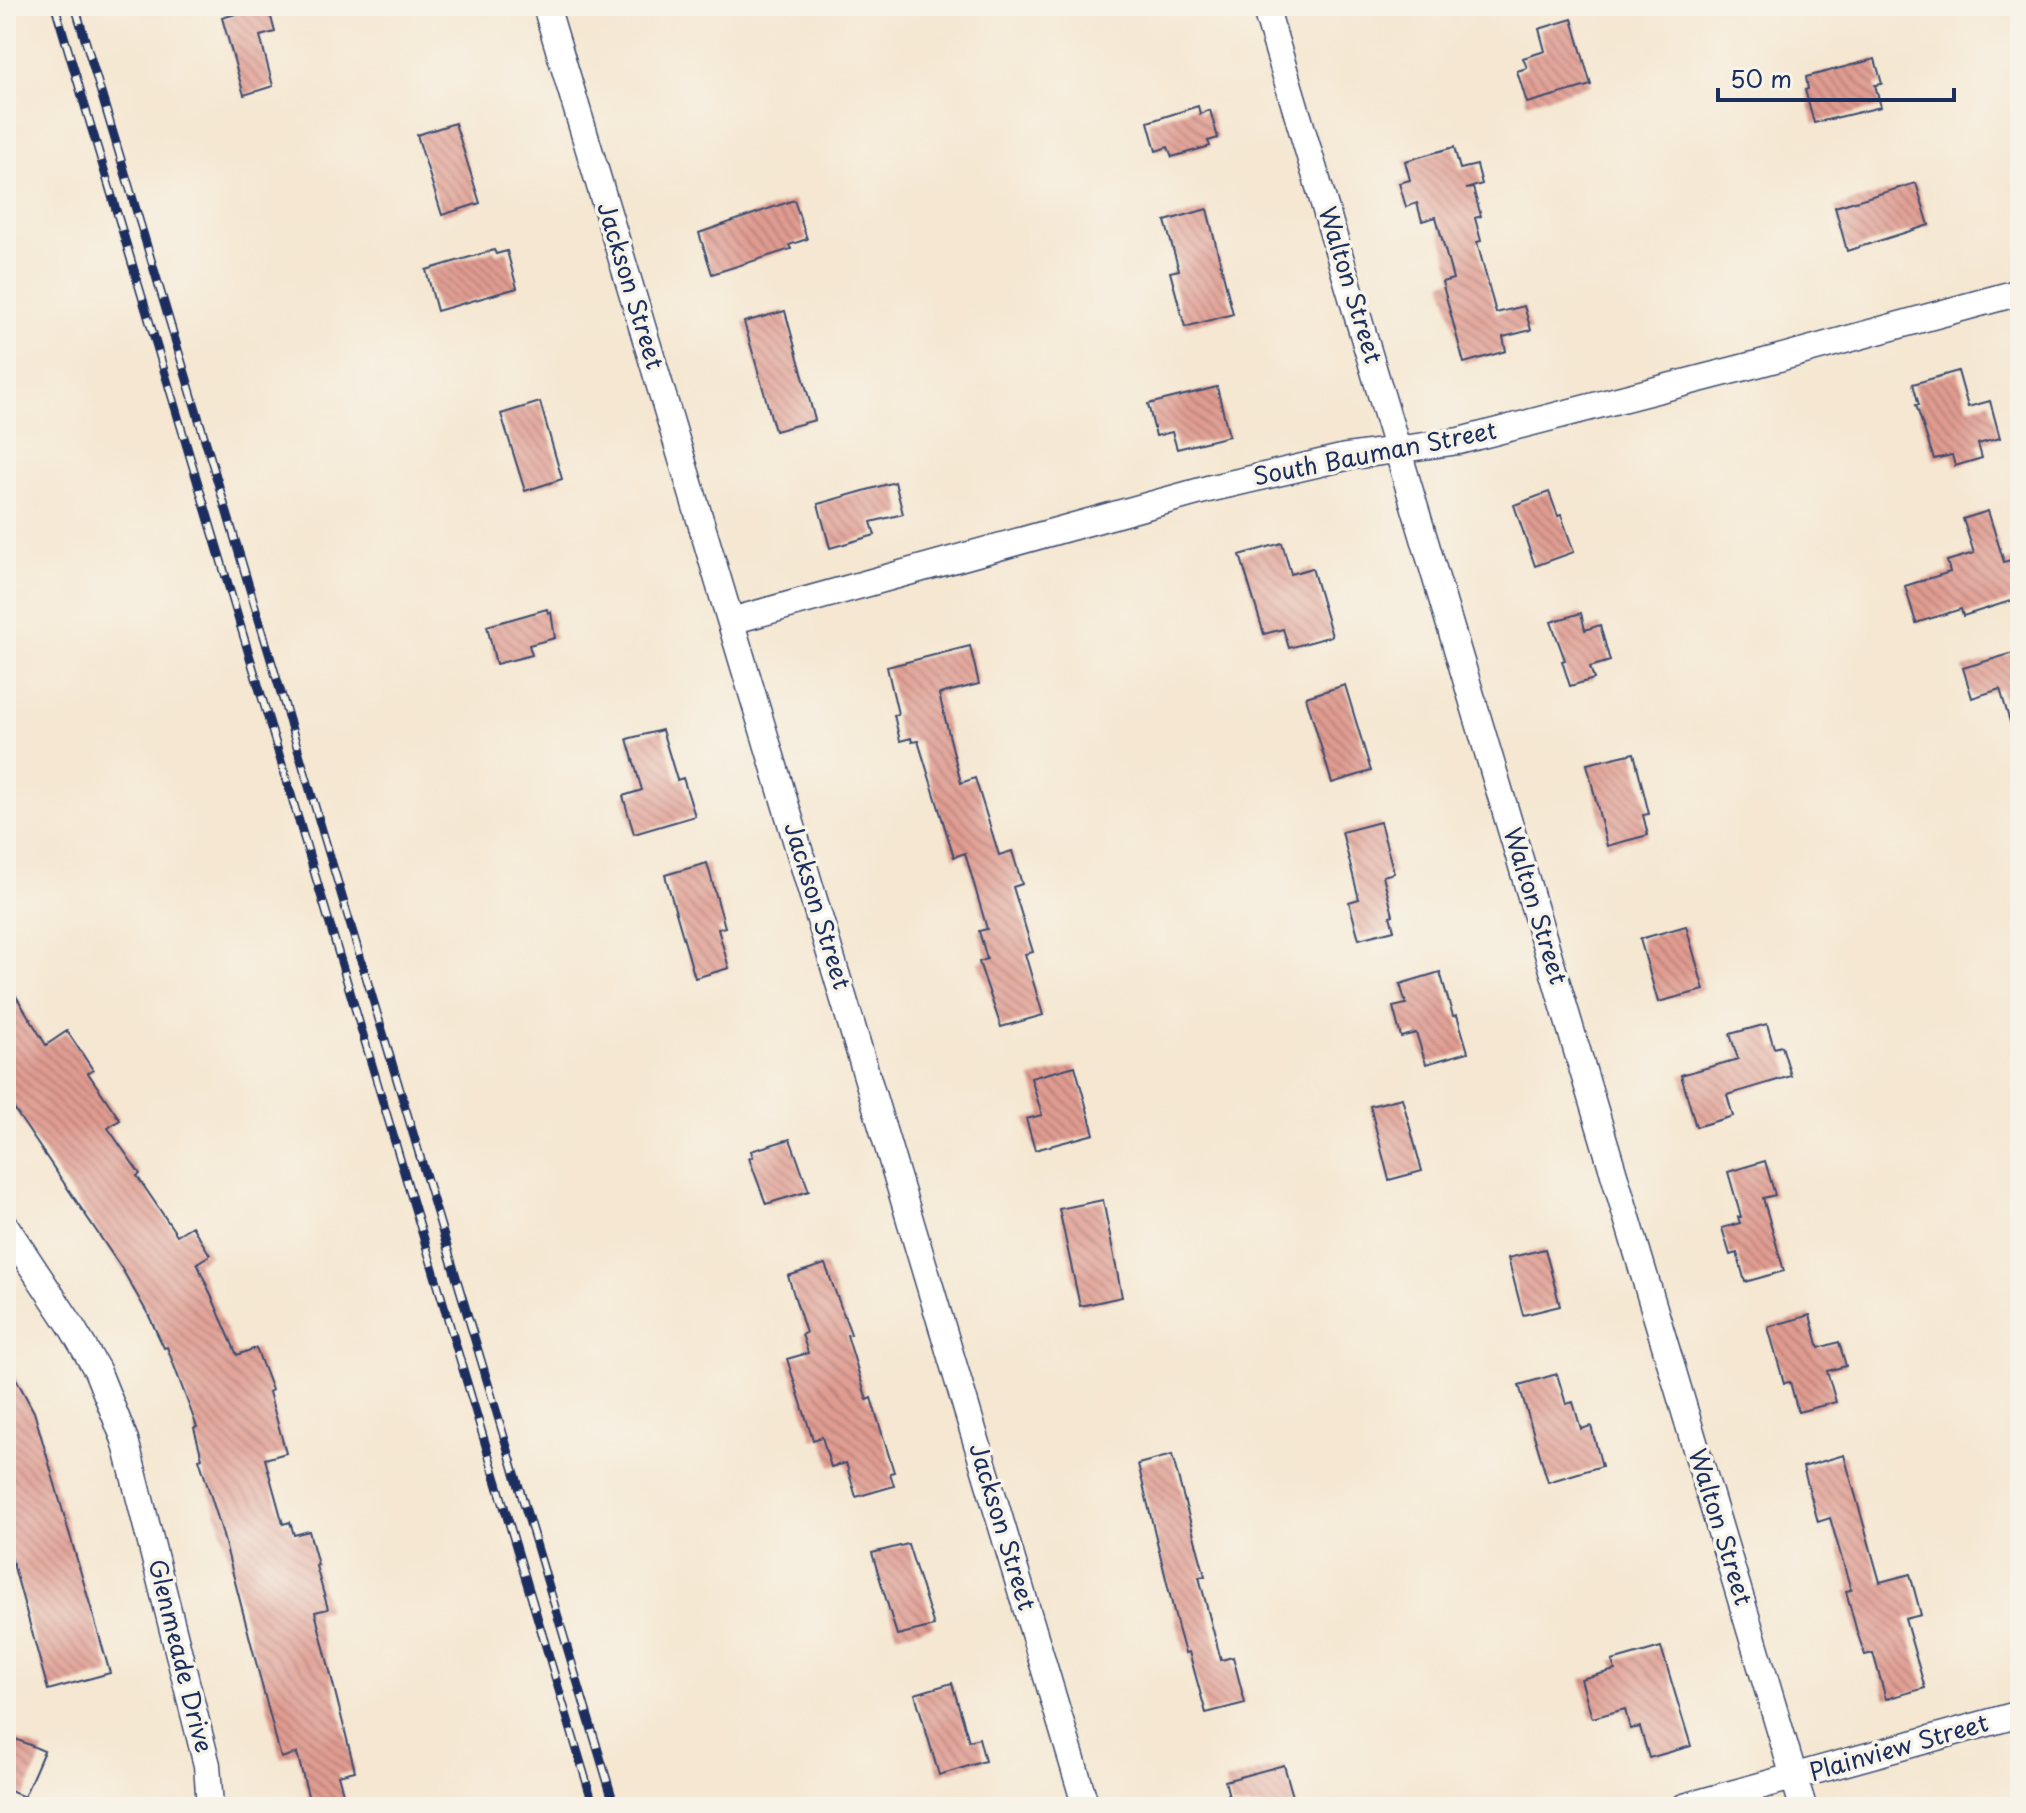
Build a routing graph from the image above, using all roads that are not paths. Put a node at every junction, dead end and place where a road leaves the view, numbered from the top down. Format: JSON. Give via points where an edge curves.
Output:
{"nodes":[{"id":1,"x":546,"y":6,"type":"edge"},
{"id":2,"x":1265,"y":6,"type":"edge"},
{"id":3,"x":2020,"y":292,"type":"edge"},
{"id":4,"x":1399,"y":449,"type":"junction"},
{"id":5,"x":731,"y":621,"type":"junction"},
{"id":6,"x":6,"y":1227,"type":"edge"},
{"id":7,"x":2020,"y":1714,"type":"edge"},
{"id":8,"x":1794,"y":1777,"type":"junction"},
{"id":9,"x":210,"y":1807,"type":"edge"},
{"id":10,"x":1086,"y":1807,"type":"edge"},
{"id":11,"x":1684,"y":1807,"type":"edge"},
{"id":12,"x":1803,"y":1807,"type":"edge"}],
"edges":[{"from":1,"to":5,"type":"street","name":"Jackson Street"},
{"from":2,"to":4,"type":"street","name":"Walton Street"},
{"from":3,"to":4,"type":"street","name":"South Bauman Street","via":[[1459,441]]},
{"from":4,"to":5,"type":"street","name":"South Bauman Street","via":[[1208,489]]},
{"from":4,"to":8,"type":"street","name":"Walton Street"},
{"from":5,"to":10,"type":"street","name":"Jackson Street"},
{"from":6,"to":9,"type":"street","name":"Glenmeade Drive","via":[[97,1370],[125,1440],[207,1765]]},
{"from":7,"to":8,"type":"street","name":"Plainview Street"},
{"from":8,"to":11,"type":"street","name":"Plainview Street"},
{"from":8,"to":12,"type":"street","name":"Walton Street"}]}
